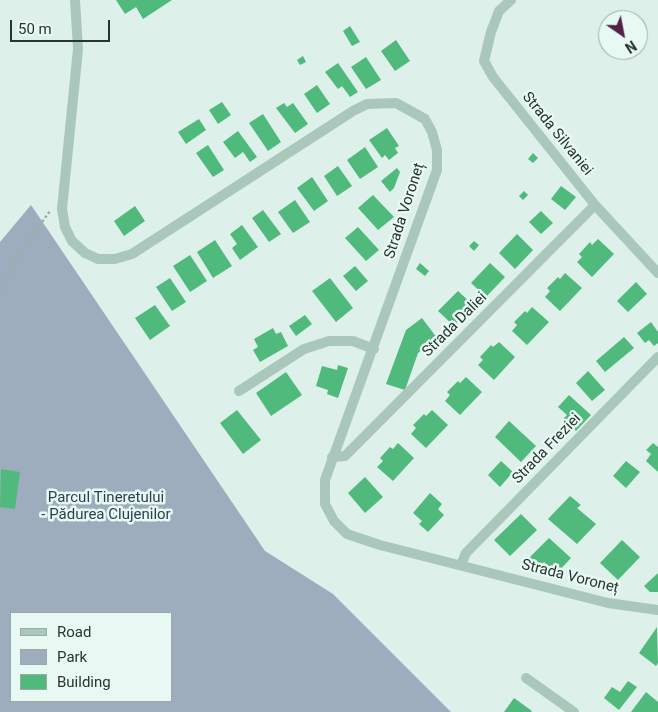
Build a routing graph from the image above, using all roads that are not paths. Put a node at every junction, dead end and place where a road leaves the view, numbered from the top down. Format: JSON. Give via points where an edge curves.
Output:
{"nodes":[{"id":1,"x":75,"y":0,"type":"edge"},
{"id":2,"x":511,"y":0,"type":"edge"},
{"id":3,"x":595,"y":205,"type":"junction"},
{"id":4,"x":658,"y":273,"type":"edge"},
{"id":5,"x":374,"y":349,"type":"junction"},
{"id":6,"x":658,"y":357,"type":"edge"},
{"id":7,"x":239,"y":391,"type":"dead end"},
{"id":8,"x":332,"y":457,"type":"junction"},
{"id":9,"x":461,"y":565,"type":"junction"},
{"id":10,"x":658,"y":610,"type":"edge"},
{"id":11,"x":526,"y":678,"type":"dead end"},
{"id":12,"x":574,"y":712,"type":"edge"}],
"edges":[{"from":1,"to":5,"type":"street","name":"Strada Voroneț","via":[[78,49],[63,200],[64,226],[72,241],[98,260],[132,254],[367,104],[396,103],[425,119],[437,150],[437,170]]},
{"from":2,"to":3,"type":"street","name":"Strada Silvaniei","via":[[499,11],[484,61],[509,99]]},
{"from":3,"to":4,"type":"street","name":"Strada Silvaniei"},
{"from":3,"to":8,"type":"street","name":"Strada Daliei","via":[[344,456]]},
{"from":5,"to":7,"type":"street","via":[[353,341],[329,341],[304,349]]},
{"from":5,"to":8,"type":"street","name":"Strada Voroneț"},
{"from":6,"to":9,"type":"street","name":"Strada Freziei","via":[[466,553]]},
{"from":8,"to":9,"type":"street","name":"Strada Voroneț","via":[[325,480],[325,504],[334,521],[347,534]]},
{"from":9,"to":10,"type":"street","name":"Strada Voroneț","via":[[608,603]]},
{"from":11,"to":12,"type":"street"}]}
